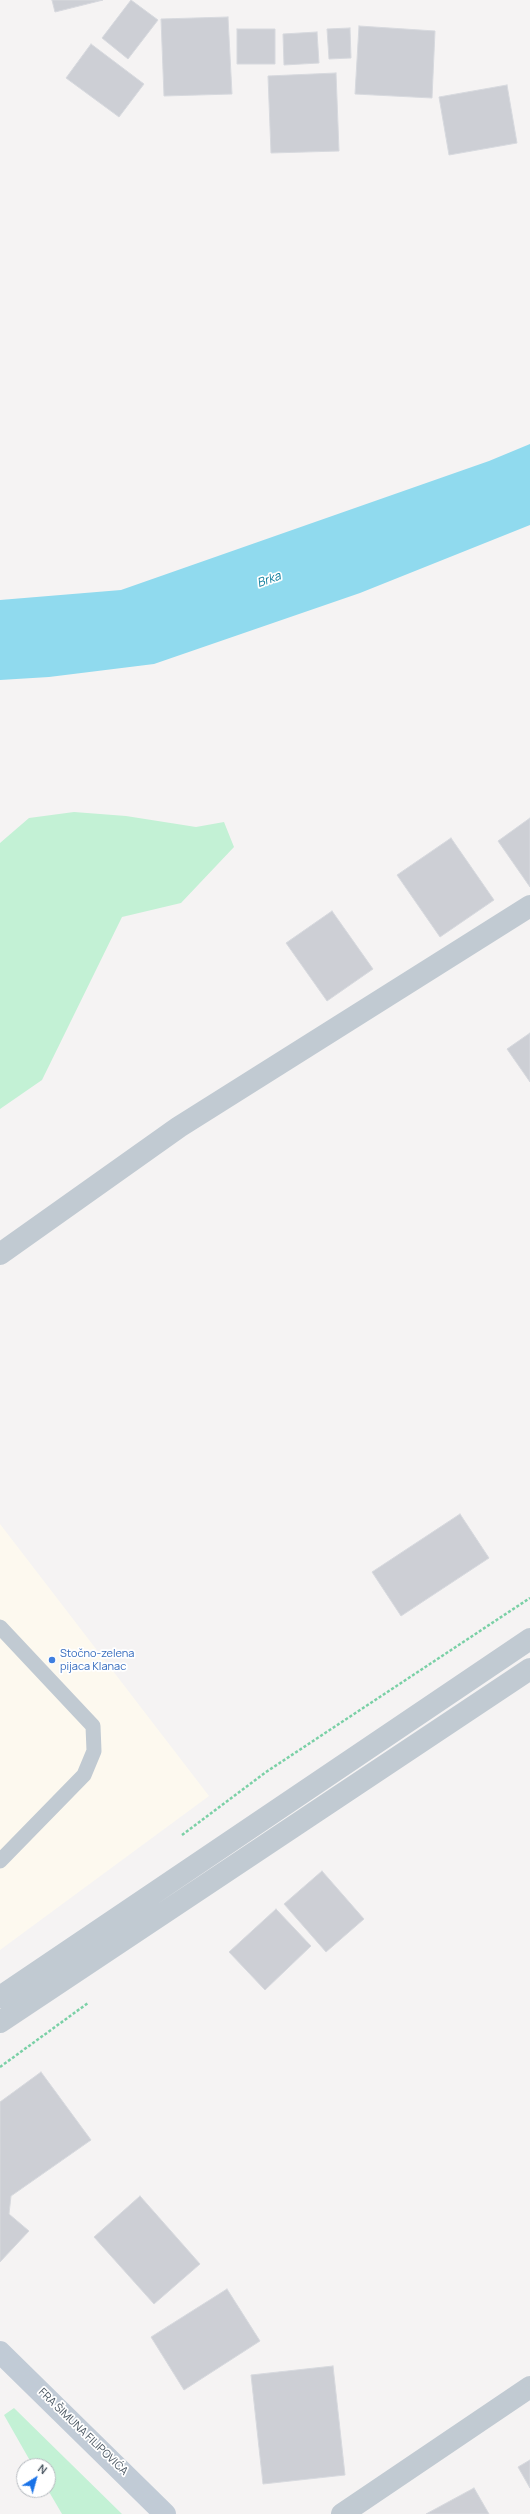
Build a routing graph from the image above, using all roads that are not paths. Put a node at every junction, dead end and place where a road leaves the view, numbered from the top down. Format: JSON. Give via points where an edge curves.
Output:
{"nodes":[{"id":1,"x":530,"y":906,"type":"edge"},
{"id":2,"x":0,"y":1254,"type":"edge"},
{"id":3,"x":0,"y":1627,"type":"edge"},
{"id":4,"x":530,"y":1639,"type":"edge"},
{"id":5,"x":530,"y":1669,"type":"edge"},
{"id":6,"x":0,"y":1861,"type":"edge"},
{"id":7,"x":0,"y":1997,"type":"edge"},
{"id":8,"x":0,"y":2022,"type":"edge"},
{"id":9,"x":0,"y":2352,"type":"edge"},
{"id":10,"x":530,"y":2387,"type":"edge"},
{"id":11,"x":165,"y":2514,"type":"edge"},
{"id":12,"x":342,"y":2514,"type":"edge"}],
"edges":[{"from":1,"to":2,"type":"street","via":[[179,1126]]},
{"from":3,"to":6,"type":"lane","via":[[93,1726],[94,1751],[84,1775]]},
{"from":4,"to":7,"type":"street"},
{"from":5,"to":8,"type":"street"},
{"from":9,"to":11,"type":"main road","name":"FRA ŠIMUNA FILIPOVIĆA"},
{"from":10,"to":12,"type":"street"}]}
